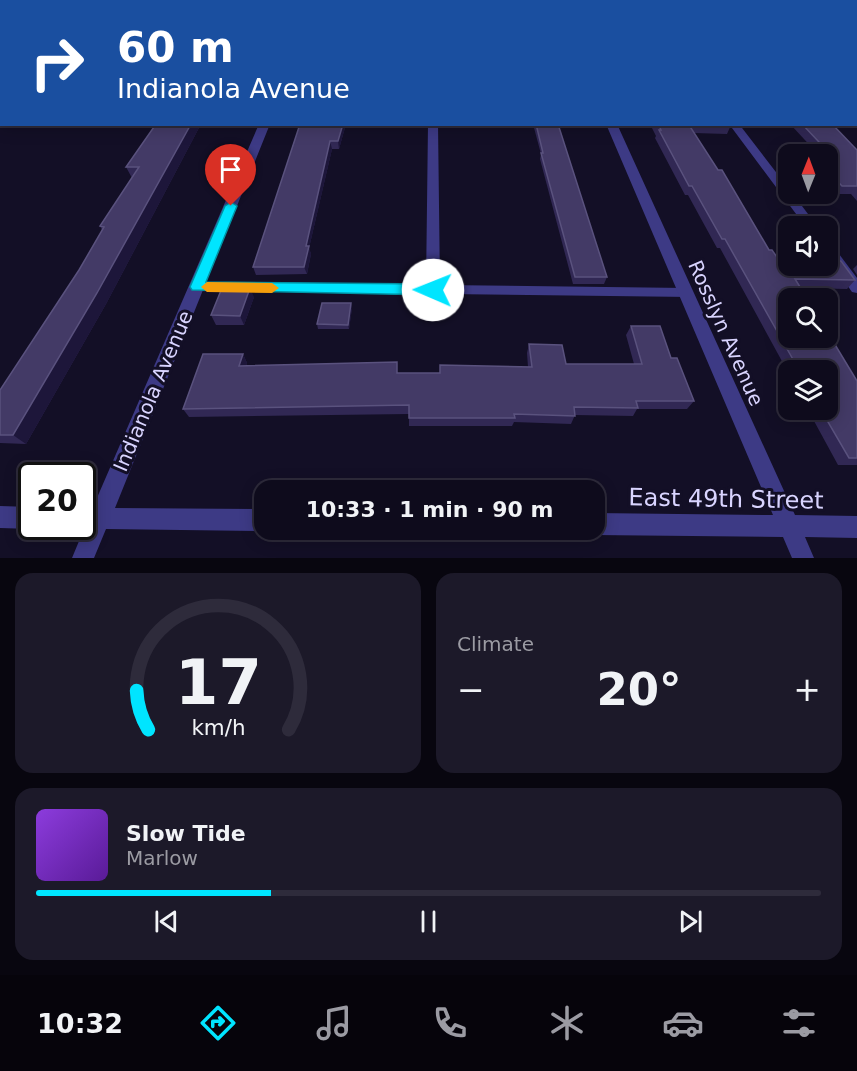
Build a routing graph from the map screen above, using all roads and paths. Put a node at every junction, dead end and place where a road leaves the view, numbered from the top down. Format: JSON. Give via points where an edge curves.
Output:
{"nodes":[{"id":1,"x":264,"y":126,"type":"edge"},
{"id":2,"x":433,"y":126,"type":"edge"},
{"id":3,"x":612,"y":126,"type":"edge"},
{"id":4,"x":736,"y":126,"type":"edge"},
{"id":5,"x":803,"y":216,"type":"edge"},
{"id":6,"x":838,"y":262,"type":"edge"},
{"id":7,"x":197,"y":287,"type":"junction"},
{"id":8,"x":857,"y":288,"type":"edge"},
{"id":9,"x":433,"y":290,"type":"junction"},
{"id":10,"x":686,"y":293,"type":"junction"},
{"id":11,"x":96,"y":507,"type":"edge"},
{"id":12,"x":0,"y":518,"type":"edge"},
{"id":13,"x":18,"y":518,"type":"edge"},
{"id":14,"x":96,"y":518,"type":"edge"},
{"id":15,"x":254,"y":520,"type":"edge"},
{"id":16,"x":605,"y":524,"type":"edge"},
{"id":17,"x":789,"y":526,"type":"junction"},
{"id":18,"x":857,"y":527,"type":"edge"},
{"id":19,"x":86,"y":540,"type":"edge"},
{"id":20,"x":82,"y":558,"type":"edge"},
{"id":21,"x":803,"y":558,"type":"edge"}],
"edges":[{"from":1,"to":7,"type":"street","name":"Indianola Avenue"},
{"from":2,"to":9,"type":"lane"},
{"from":3,"to":10,"type":"street","name":"Rosslyn Avenue"},
{"from":4,"to":5,"type":"lane"},
{"from":6,"to":8,"type":"lane"},
{"from":7,"to":9,"type":"lane"},
{"from":7,"to":11,"type":"street","name":"Indianola Avenue"},
{"from":9,"to":10,"type":"lane"},
{"from":10,"to":17,"type":"street","name":"Rosslyn Avenue"},
{"from":12,"to":13,"type":"street"},
{"from":14,"to":15,"type":"street"},
{"from":16,"to":17,"type":"street","name":"East 49th Street"},
{"from":17,"to":18,"type":"street","name":"East 49th Street"},
{"from":17,"to":21,"type":"street","name":"Rosslyn Avenue"},
{"from":19,"to":20,"type":"street","name":"Indianola Avenue"}]}
